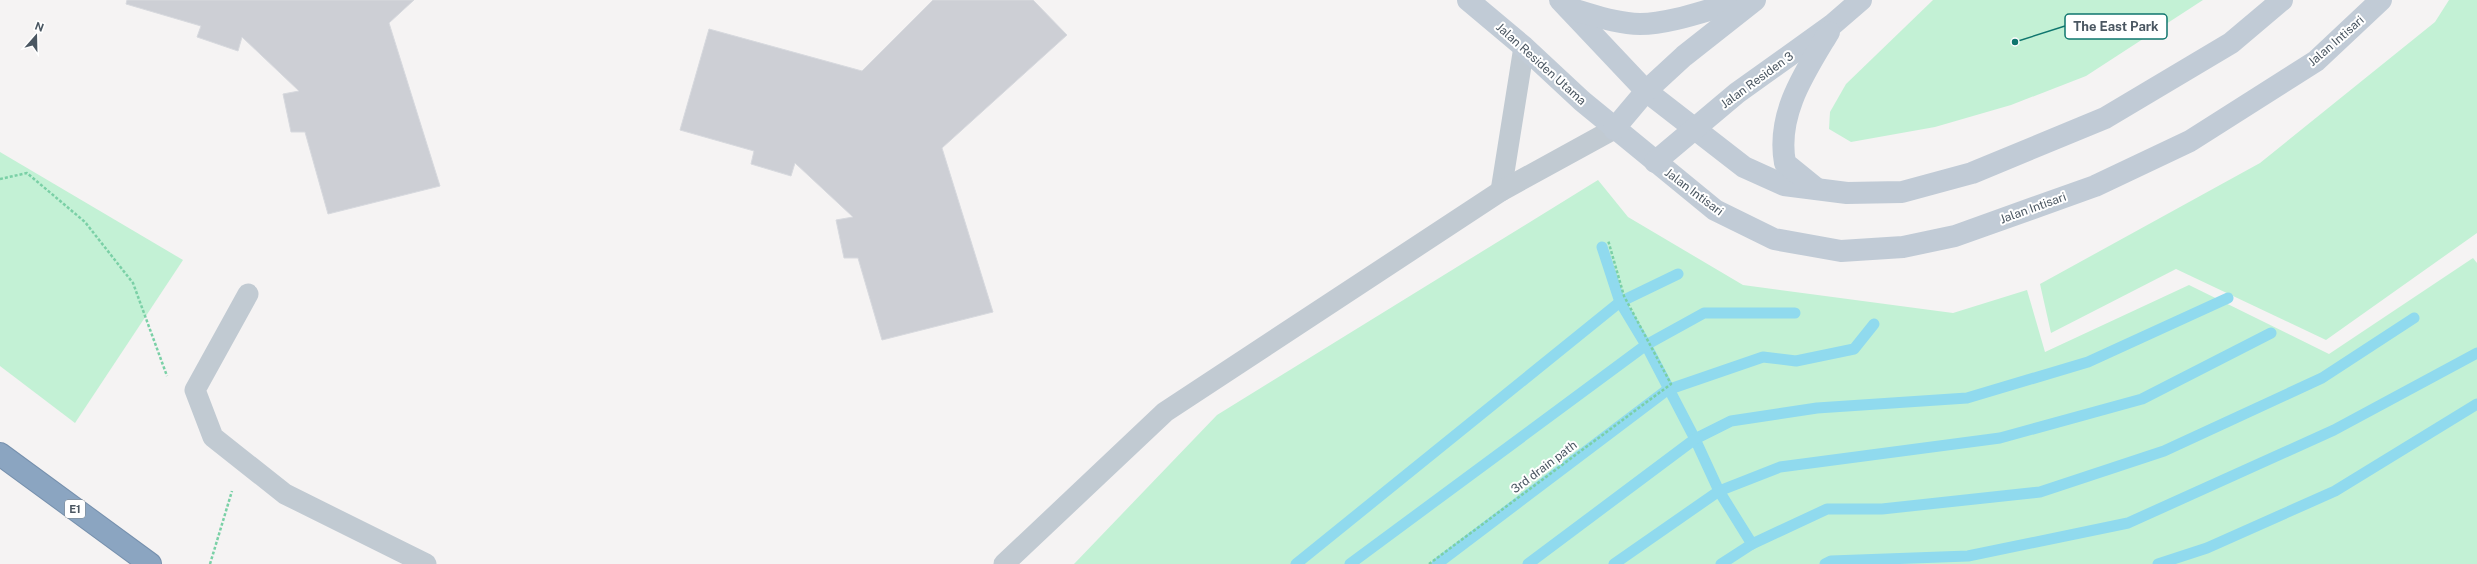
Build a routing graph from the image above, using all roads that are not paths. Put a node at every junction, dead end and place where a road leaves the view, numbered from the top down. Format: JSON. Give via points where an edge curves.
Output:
{"nodes":[{"id":1,"x":1468,"y":0,"type":"edge"},
{"id":2,"x":1744,"y":0,"type":"edge"},
{"id":3,"x":1755,"y":0,"type":"edge"},
{"id":4,"x":1861,"y":0,"type":"edge"},
{"id":5,"x":2282,"y":0,"type":"edge"},
{"id":6,"x":2381,"y":0,"type":"edge"},
{"id":7,"x":1564,"y":4,"type":"edge"},
{"id":8,"x":1832,"y":25,"type":"junction"},
{"id":9,"x":1524,"y":47,"type":"junction"},
{"id":10,"x":1646,"y":91,"type":"junction"},
{"id":11,"x":1694,"y":127,"type":"junction"},
{"id":12,"x":1614,"y":128,"type":"junction"},
{"id":13,"x":1654,"y":162,"type":"junction"},
{"id":14,"x":1818,"y":189,"type":"junction"},
{"id":15,"x":1501,"y":191,"type":"junction"},
{"id":16,"x":248,"y":294,"type":"dead end"},
{"id":17,"x":0,"y":454,"type":"edge"},
{"id":18,"x":150,"y":564,"type":"edge"},
{"id":19,"x":426,"y":564,"type":"edge"},
{"id":20,"x":1004,"y":564,"type":"edge"}],
"edges":[{"from":1,"to":9,"type":"street","name":"Jalan Residen Utama"},
{"from":2,"to":7,"type":"street","via":[[1672,19],[1641,24],[1623,23]]},
{"from":3,"to":10,"type":"street","via":[[1684,56]]},
{"from":4,"to":8,"type":"street","name":"Jalan Residen 3"},
{"from":5,"to":14,"type":"street","via":[[2231,43],[2105,118],[1972,173],[1902,192],[1847,193]]},
{"from":6,"to":13,"type":"street","name":"Jalan Intisari","via":[[2316,61],[2190,140],[2095,186],[1955,236],[1903,247],[1840,251],[1774,239],[1715,210]]},
{"from":7,"to":10,"type":"street"},
{"from":8,"to":11,"type":"street","name":"Jalan Residen 3"},
{"from":8,"to":14,"type":"street","via":[[1795,94],[1786,119],[1782,149],[1785,163]]},
{"from":9,"to":12,"type":"street","name":"Jalan Residen Utama"},
{"from":9,"to":15,"type":"lane"},
{"from":10,"to":11,"type":"street"},
{"from":10,"to":12,"type":"street"},
{"from":11,"to":13,"type":"street","name":"Jalan Residen 3"},
{"from":11,"to":14,"type":"street","via":[[1744,167],[1765,178],[1784,185]]},
{"from":12,"to":13,"type":"street","name":"Jalan Intisari"},
{"from":12,"to":15,"type":"lane"},
{"from":15,"to":20,"type":"lane","via":[[1165,412]]},
{"from":16,"to":19,"type":"lane","via":[[195,390],[213,437],[285,494]]},
{"from":17,"to":18,"type":"highway","number":"E1"}]}
